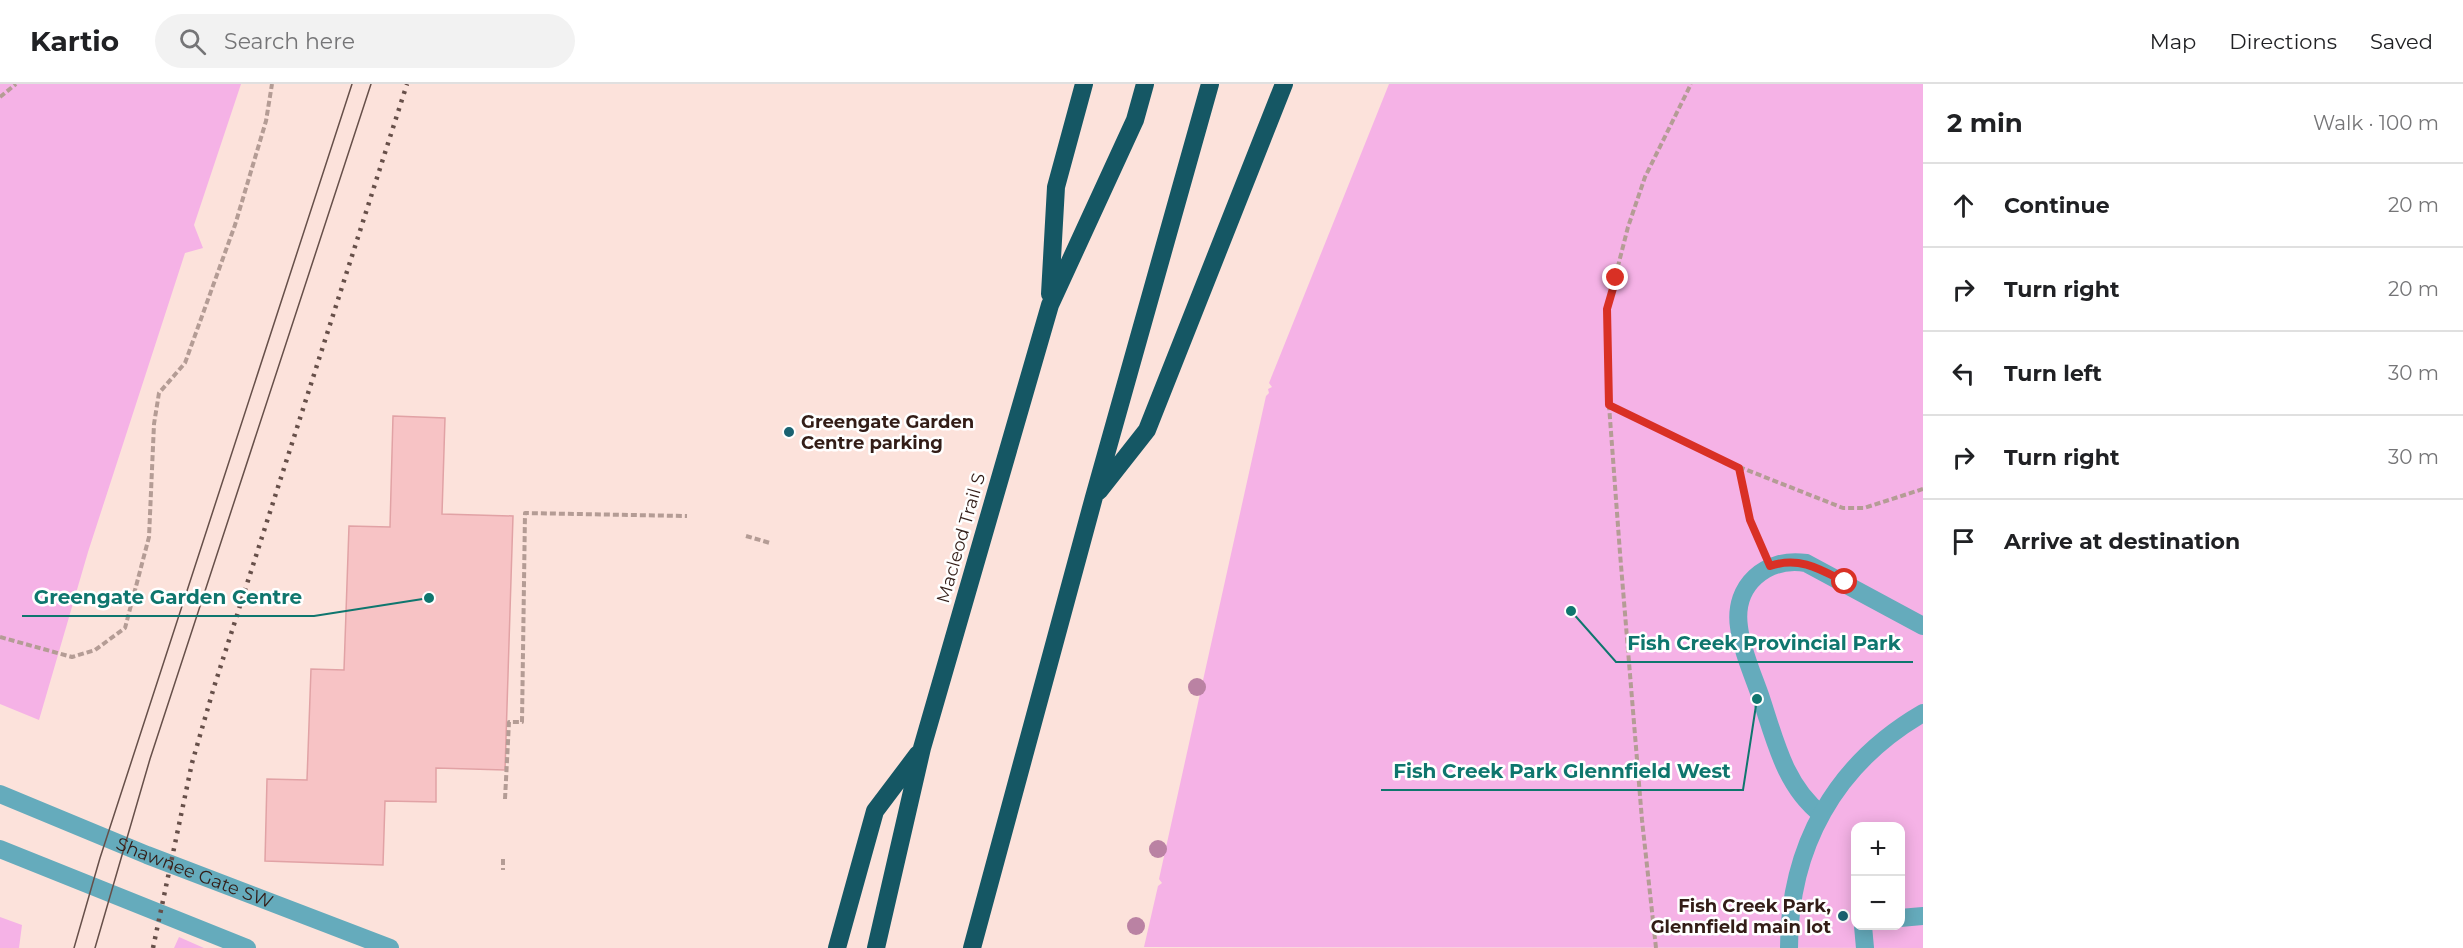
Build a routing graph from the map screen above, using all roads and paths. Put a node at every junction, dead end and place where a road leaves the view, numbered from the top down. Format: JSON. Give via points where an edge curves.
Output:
{"nodes":[{"id":1,"x":16,"y":84,"type":"edge"},
{"id":2,"x":272,"y":84,"type":"edge"},
{"id":3,"x":1084,"y":84,"type":"edge"},
{"id":4,"x":1145,"y":84,"type":"edge"},
{"id":5,"x":1210,"y":84,"type":"edge"},
{"id":6,"x":1284,"y":84,"type":"edge"},
{"id":7,"x":1691,"y":84,"type":"edge"},
{"id":8,"x":0,"y":97,"type":"edge"},
{"id":9,"x":1050,"y":305,"type":"junction"},
{"id":10,"x":1609,"y":405,"type":"junction"},
{"id":11,"x":1739,"y":468,"type":"junction"},
{"id":12,"x":1923,"y":489,"type":"edge"},
{"id":13,"x":1094,"y":497,"type":"junction"},
{"id":14,"x":687,"y":516,"type":"dead end"},
{"id":15,"x":746,"y":536,"type":"dead end"},
{"id":16,"x":770,"y":543,"type":"dead end"},
{"id":17,"x":1770,"y":566,"type":"junction"},
{"id":18,"x":1923,"y":626,"type":"edge"},
{"id":19,"x":0,"y":637,"type":"edge"},
{"id":20,"x":1923,"y":713,"type":"edge"},
{"id":21,"x":922,"y":748,"type":"junction"},
{"id":22,"x":0,"y":794,"type":"edge"},
{"id":23,"x":505,"y":799,"type":"dead end"},
{"id":24,"x":1821,"y":814,"type":"junction"},
{"id":25,"x":0,"y":849,"type":"edge"},
{"id":26,"x":503,"y":859,"type":"dead end"},
{"id":27,"x":503,"y":870,"type":"dead end"},
{"id":28,"x":1923,"y":916,"type":"edge"},
{"id":29,"x":1905,"y":918,"type":"edge"},
{"id":30,"x":1863,"y":930,"type":"edge"},
{"id":31,"x":380,"y":946,"type":"edge"},
{"id":32,"x":247,"y":948,"type":"edge"},
{"id":33,"x":837,"y":948,"type":"edge"},
{"id":34,"x":876,"y":948,"type":"edge"},
{"id":35,"x":972,"y":948,"type":"edge"},
{"id":36,"x":1656,"y":948,"type":"edge"},
{"id":37,"x":1789,"y":948,"type":"edge"},
{"id":38,"x":1865,"y":948,"type":"edge"}],
"edges":[{"from":1,"to":8,"type":"path"},
{"from":2,"to":19,"type":"path","via":[[266,121],[235,225],[185,363],[159,393],[149,537],[124,628],[95,650],[72,657]]},
{"from":3,"to":9,"type":"highway","via":[[1056,187]]},
{"from":4,"to":9,"type":"highway","name":"Macleod Trail S","via":[[1135,120]]},
{"from":5,"to":13,"type":"highway"},
{"from":6,"to":13,"type":"highway","via":[[1147,429]]},
{"from":7,"to":10,"type":"path","via":[[1645,177],[1607,309]]},
{"from":9,"to":21,"type":"highway","name":"Macleod Trail S"},
{"from":10,"to":11,"type":"path"},
{"from":10,"to":36,"type":"path"},
{"from":11,"to":12,"type":"path","via":[[1843,508],[1864,507]]},
{"from":11,"to":17,"type":"path","via":[[1750,520]]},
{"from":13,"to":35,"type":"highway"},
{"from":14,"to":23,"type":"path","via":[[525,513],[522,722],[509,722]]},
{"from":15,"to":16,"type":"path"},
{"from":17,"to":18,"type":"street","via":[[1793,561],[1806,563]]},
{"from":17,"to":24,"type":"street","via":[[1753,578],[1744,591],[1739,627],[1789,776],[1807,803]]},
{"from":20,"to":24,"type":"street","via":[[1852,767]]},
{"from":21,"to":33,"type":"highway","via":[[875,811]]},
{"from":21,"to":34,"type":"highway","name":"Macleod Trail S"},
{"from":22,"to":31,"type":"street","name":"Shawnee Gate SW"},
{"from":24,"to":37,"type":"street","via":[[1795,880]]},
{"from":25,"to":32,"type":"street"},
{"from":26,"to":27,"type":"path"},
{"from":28,"to":29,"type":"street"},
{"from":30,"to":38,"type":"street"}]}
